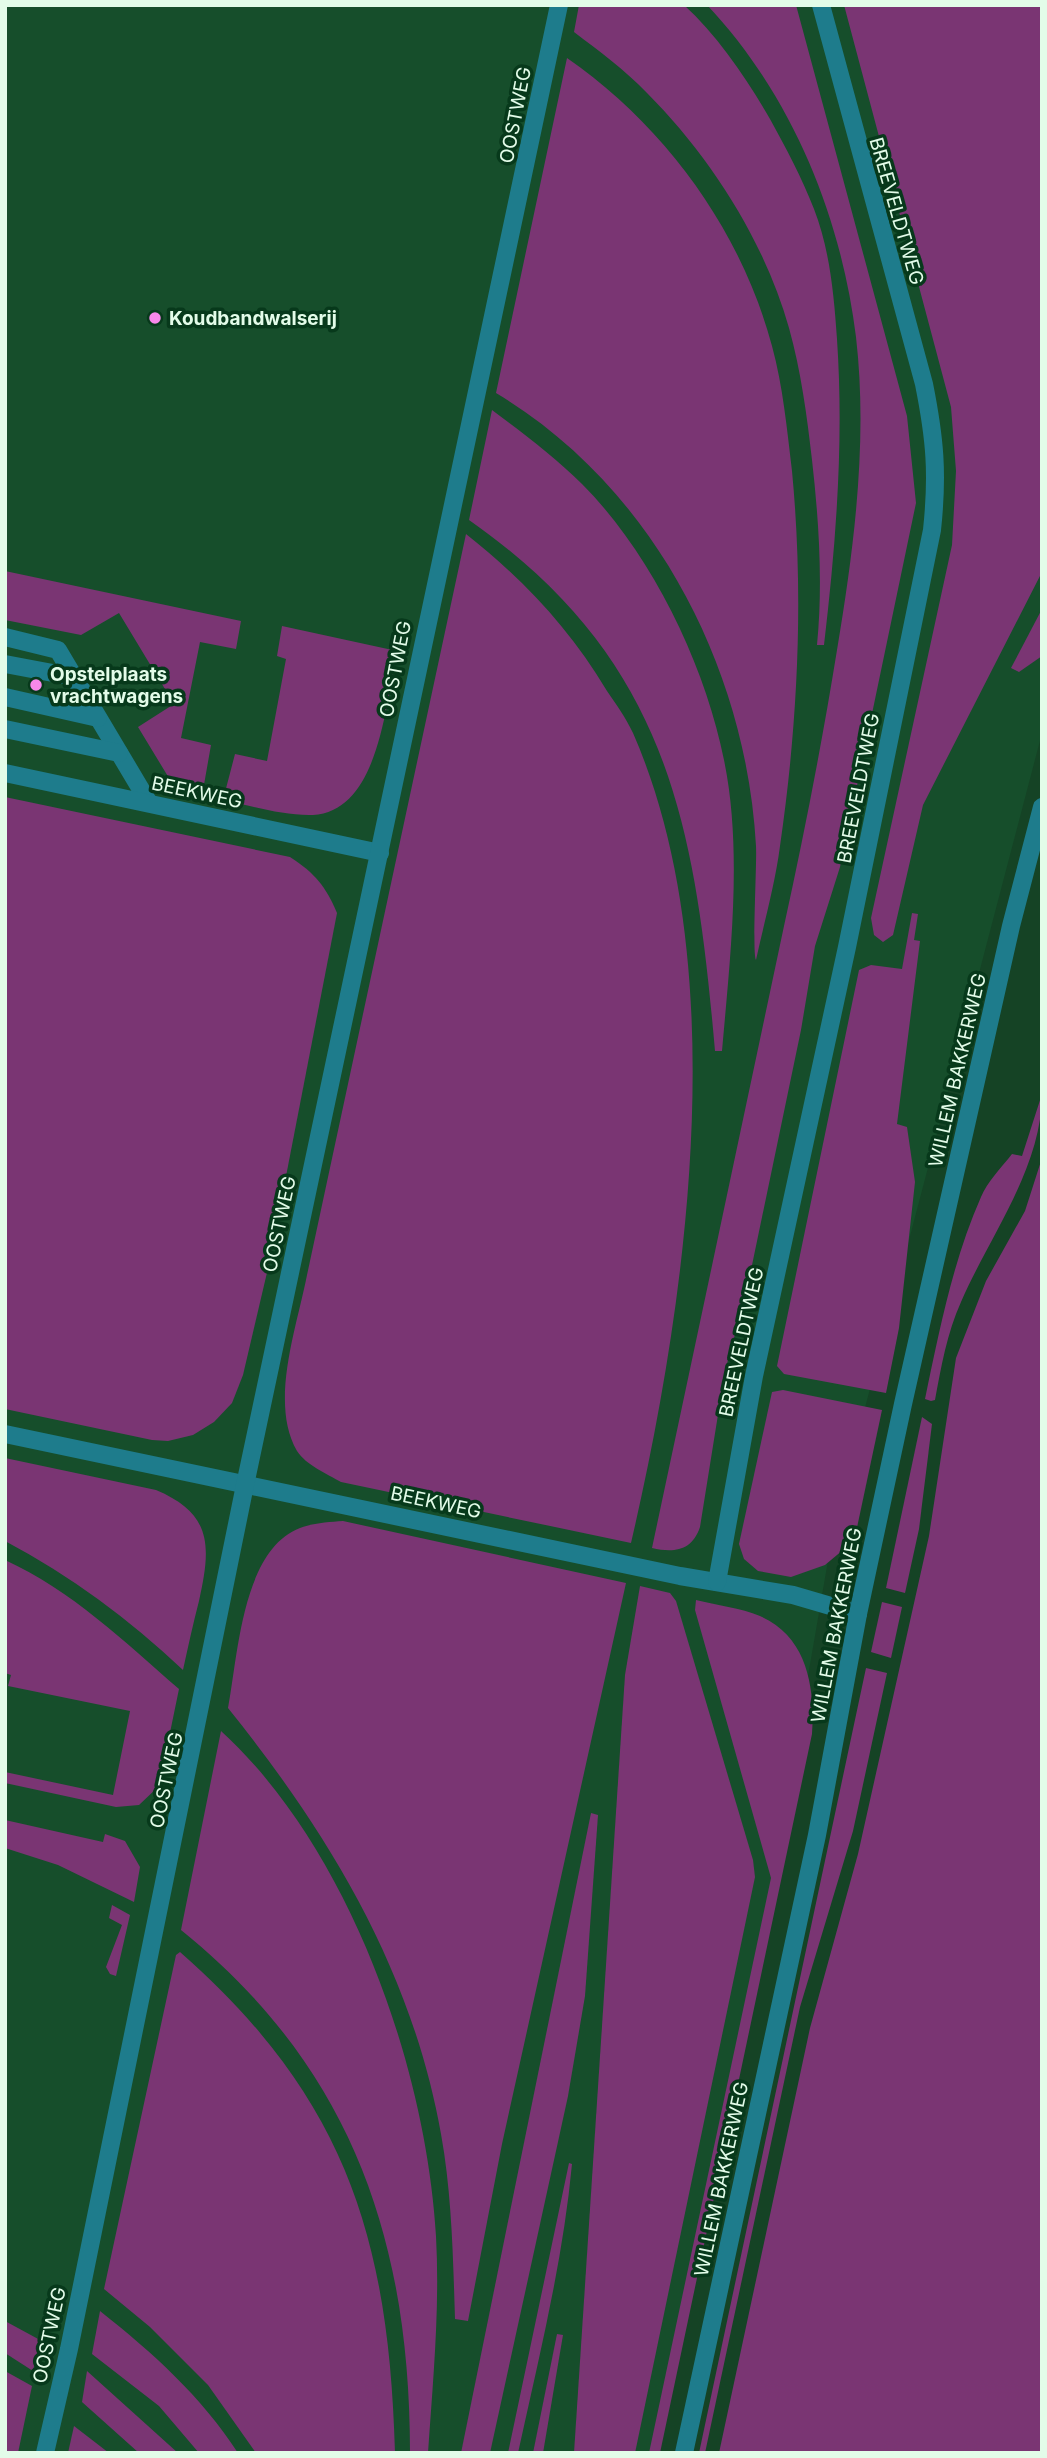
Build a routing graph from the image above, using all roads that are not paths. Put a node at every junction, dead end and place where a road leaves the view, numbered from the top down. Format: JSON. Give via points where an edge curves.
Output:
{"nodes":[{"id":1,"x":559,"y":5,"type":"edge"},
{"id":2,"x":821,"y":5,"type":"edge"},
{"id":3,"x":5,"y":637,"type":"edge"},
{"id":4,"x":5,"y":664,"type":"edge"},
{"id":5,"x":74,"y":677,"type":"junction"},
{"id":6,"x":5,"y":697,"type":"edge"},
{"id":7,"x":98,"y":718,"type":"junction"},
{"id":8,"x":5,"y":730,"type":"edge"},
{"id":9,"x":119,"y":753,"type":"junction"},
{"id":10,"x":5,"y":773,"type":"edge"},
{"id":11,"x":149,"y":803,"type":"junction"},
{"id":12,"x":1042,"y":807,"type":"edge"},
{"id":13,"x":380,"y":853,"type":"junction"},
{"id":14,"x":5,"y":1434,"type":"edge"},
{"id":15,"x":245,"y":1485,"type":"junction"},
{"id":16,"x":717,"y":1582,"type":"junction"},
{"id":17,"x":858,"y":1614,"type":"junction"},
{"id":18,"x":45,"y":2453,"type":"edge"},
{"id":19,"x":684,"y":2453,"type":"edge"}],
"edges":[{"from":1,"to":13,"type":"lane","name":"OOSTWEG"},
{"from":2,"to":16,"type":"lane","name":"BREEVELDTWEG","via":[[924,384],[937,479],[932,530],[754,1376]]},
{"from":3,"to":5,"type":"lane","via":[[58,650]]},
{"from":4,"to":5,"type":"lane"},
{"from":5,"to":7,"type":"lane"},
{"from":6,"to":7,"type":"lane"},
{"from":7,"to":9,"type":"lane"},
{"from":8,"to":9,"type":"lane"},
{"from":9,"to":11,"type":"lane"},
{"from":10,"to":11,"type":"lane","name":"BEEKWEG"},
{"from":11,"to":13,"type":"lane","name":"BEEKWEG"},
{"from":12,"to":17,"type":"lane","name":"WILLEM BAKKERWEG","via":[[1008,939]]},
{"from":13,"to":15,"type":"lane","name":"OOSTWEG"},
{"from":14,"to":15,"type":"lane","name":"BEEKWEG"},
{"from":15,"to":16,"type":"lane","name":"BEEKWEG"},
{"from":15,"to":18,"type":"lane","name":"OOSTWEG"},
{"from":16,"to":17,"type":"lane","name":"BEEKWEG","via":[[793,1595]]},
{"from":17,"to":19,"type":"lane","name":"WILLEM BAKKERWEG","via":[[817,1835]]}]}
